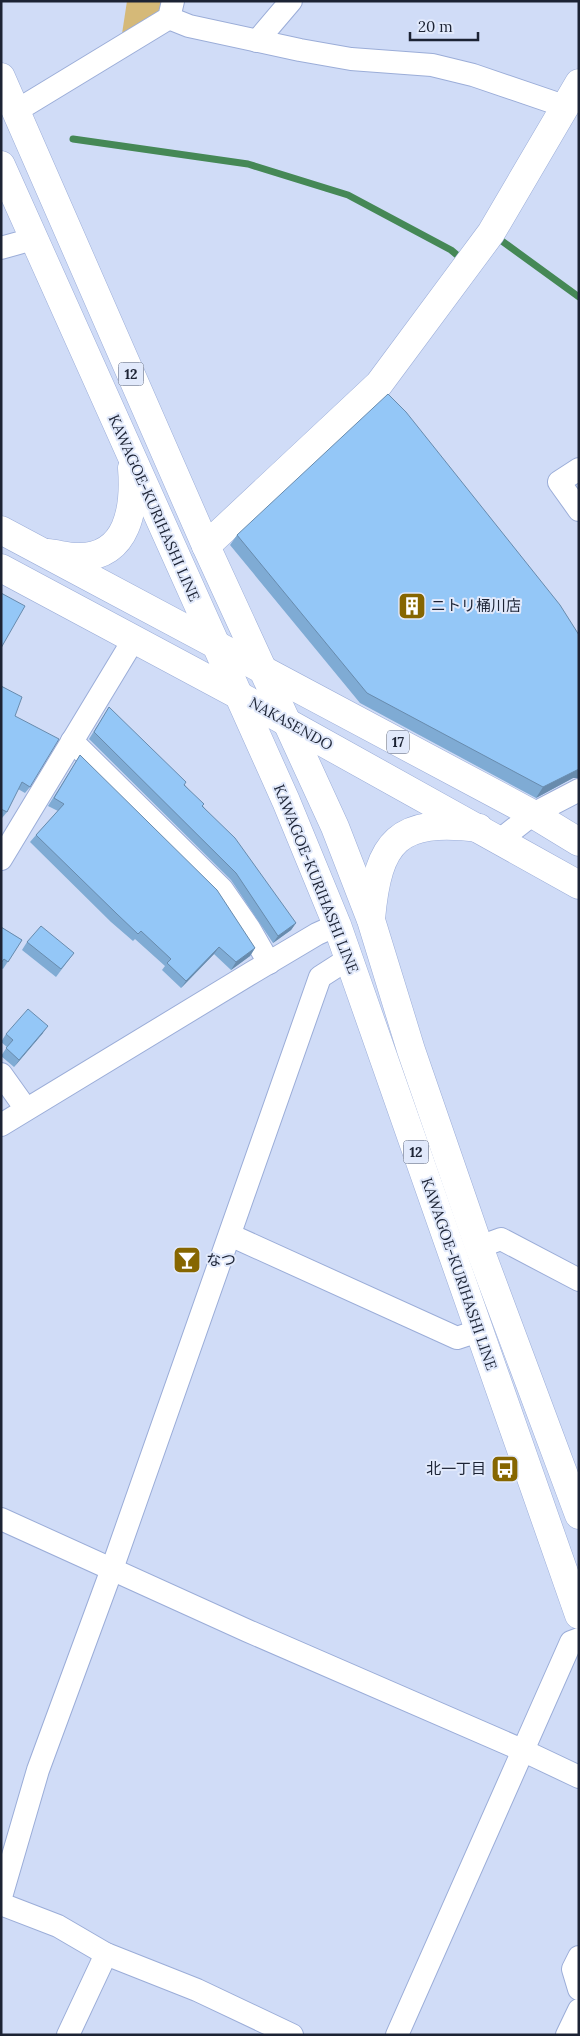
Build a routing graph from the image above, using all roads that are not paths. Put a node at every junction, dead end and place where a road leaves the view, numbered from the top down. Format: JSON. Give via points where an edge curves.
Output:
{"nodes":[{"id":1,"x":291,"y":1,"type":"edge"},
{"id":2,"x":171,"y":9,"type":"edge"},
{"id":3,"x":257,"y":41,"type":"junction"},
{"id":4,"x":1,"y":77,"type":"edge"},
{"id":5,"x":579,"y":83,"type":"edge"},
{"id":6,"x":564,"y":106,"type":"junction"},
{"id":7,"x":16,"y":111,"type":"junction"},
{"id":8,"x":1,"y":165,"type":"edge"},
{"id":9,"x":33,"y":239,"type":"junction"},
{"id":10,"x":1,"y":248,"type":"edge"},
{"id":11,"x":131,"y":457,"type":"junction"},
{"id":12,"x":579,"y":469,"type":"edge"},
{"id":13,"x":579,"y":510,"type":"edge"},
{"id":14,"x":1,"y":530,"type":"edge"},
{"id":15,"x":206,"y":546,"type":"junction"},
{"id":16,"x":48,"y":553,"type":"junction"},
{"id":17,"x":1,"y":568,"type":"edge"},
{"id":18,"x":134,"y":639,"type":"junction"},
{"id":19,"x":215,"y":643,"type":"junction"},
{"id":20,"x":263,"y":670,"type":"junction"},
{"id":21,"x":238,"y":695,"type":"junction"},
{"id":22,"x":287,"y":722,"type":"junction"},
{"id":23,"x":72,"y":741,"type":"junction"},
{"id":24,"x":579,"y":790,"type":"edge"},
{"id":25,"x":533,"y":814,"type":"junction"},
{"id":26,"x":490,"y":834,"type":"junction"},
{"id":27,"x":579,"y":842,"type":"edge"},
{"id":28,"x":1,"y":859,"type":"edge"},
{"id":29,"x":579,"y":885,"type":"edge"},
{"id":30,"x":371,"y":920,"type":"junction"},
{"id":31,"x":337,"y":925,"type":"junction"},
{"id":32,"x":348,"y":959,"type":"junction"},
{"id":33,"x":269,"y":963,"type":"junction"},
{"id":34,"x":1,"y":1074,"type":"edge"},
{"id":35,"x":26,"y":1109,"type":"junction"},
{"id":36,"x":1,"y":1125,"type":"edge"},
{"id":37,"x":230,"y":1235,"type":"junction"},
{"id":38,"x":479,"y":1247,"type":"junction"},
{"id":39,"x":579,"y":1280,"type":"edge"},
{"id":40,"x":478,"y":1331,"type":"junction"},
{"id":41,"x":579,"y":1516,"type":"edge"},
{"id":42,"x":1,"y":1519,"type":"edge"},
{"id":43,"x":112,"y":1569,"type":"junction"},
{"id":44,"x":579,"y":1615,"type":"edge"},
{"id":45,"x":579,"y":1639,"type":"edge"},
{"id":46,"x":522,"y":1750,"type":"junction"},
{"id":47,"x":579,"y":1777,"type":"edge"},
{"id":48,"x":1,"y":1896,"type":"edge"},
{"id":49,"x":1,"y":1904,"type":"edge"},
{"id":50,"x":106,"y":1954,"type":"junction"},
{"id":51,"x":579,"y":1957,"type":"edge"},
{"id":52,"x":579,"y":1989,"type":"edge"},
{"id":53,"x":579,"y":2010,"type":"edge"},
{"id":54,"x":68,"y":2035,"type":"edge"},
{"id":55,"x":292,"y":2035,"type":"edge"},
{"id":56,"x":397,"y":2035,"type":"edge"},
{"id":57,"x":567,"y":2035,"type":"edge"}],
"edges":[{"from":1,"to":3,"type":"street"},
{"from":2,"to":3,"type":"street","via":[[189,26]]},
{"from":2,"to":7,"type":"street"},
{"from":3,"to":6,"type":"street","via":[[351,59],[432,65],[473,75]]},
{"from":4,"to":7,"type":"main road","name":"KAWAGOE-KURIHASHI LINE","number":"12"},
{"from":5,"to":6,"type":"main road"},
{"from":6,"to":15,"type":"main road","via":[[491,233],[379,384]]},
{"from":7,"to":15,"type":"main road","name":"KAWAGOE-KURIHASHI LINE","number":"12"},
{"from":8,"to":9,"type":"main road","name":"KAWAGOE-KURIHASHI LINE","number":"12"},
{"from":9,"to":10,"type":"street"},
{"from":9,"to":11,"type":"main road","name":"KAWAGOE-KURIHASHI LINE","number":"12"},
{"from":11,"to":16,"type":"main road","via":[[134,493],[123,534],[110,547],[93,555],[79,557]]},
{"from":11,"to":19,"type":"main road","name":"KAWAGOE-KURIHASHI LINE","number":"12"},
{"from":12,"to":13,"type":"street","via":[[559,482]]},
{"from":14,"to":16,"type":"main road","number":"17"},
{"from":15,"to":20,"type":"main road","name":"KAWAGOE-KURIHASHI LINE","number":"12"},
{"from":16,"to":19,"type":"main road","number":"17"},
{"from":17,"to":18,"type":"main road","name":"NAKASENDO","number":"17"},
{"from":18,"to":21,"type":"main road","name":"NAKASENDO","number":"17"},
{"from":18,"to":23,"type":"street"},
{"from":19,"to":20,"type":"main road","number":"17"},
{"from":19,"to":21,"type":"main road","name":"KAWAGOE-KURIHASHI LINE","number":"12"},
{"from":20,"to":22,"type":"main road","name":"KAWAGOE-KURIHASHI LINE","number":"12"},
{"from":20,"to":25,"type":"main road","number":"17"},
{"from":21,"to":22,"type":"main road","name":"NAKASENDO","number":"17"},
{"from":21,"to":31,"type":"main road","name":"KAWAGOE-KURIHASHI LINE","number":"12"},
{"from":22,"to":26,"type":"main road","name":"NAKASENDO","number":"17"},
{"from":22,"to":30,"type":"main road","name":"KAWAGOE-KURIHASHI LINE","number":"12"},
{"from":23,"to":28,"type":"street"},
{"from":23,"to":33,"type":"street","via":[[222,889]]},
{"from":24,"to":25,"type":"street"},
{"from":25,"to":26,"type":"street"},
{"from":25,"to":27,"type":"main road","number":"17"},
{"from":26,"to":29,"type":"main road","name":"NAKASENDO","number":"17"},
{"from":26,"to":30,"type":"main road","via":[[448,824],[426,826],[406,833],[390,848],[380,868]]},
{"from":30,"to":38,"type":"main road","name":"KAWAGOE-KURIHASHI LINE","number":"12","via":[[411,1050]]},
{"from":31,"to":32,"type":"main road","name":"KAWAGOE-KURIHASHI LINE","number":"12"},
{"from":31,"to":33,"type":"street"},
{"from":32,"to":37,"type":"street","via":[[320,977]]},
{"from":32,"to":40,"type":"main road","name":"KAWAGOE-KURIHASHI LINE","number":"12"},
{"from":33,"to":35,"type":"street"},
{"from":34,"to":35,"type":"street"},
{"from":35,"to":36,"type":"street"},
{"from":37,"to":40,"type":"street","via":[[457,1338]]},
{"from":37,"to":43,"type":"street"},
{"from":38,"to":39,"type":"street","via":[[501,1239]]},
{"from":38,"to":41,"type":"main road","name":"KAWAGOE-KURIHASHI LINE","number":"12"},
{"from":40,"to":44,"type":"main road","name":"KAWAGOE-KURIHASHI LINE","number":"12"},
{"from":42,"to":43,"type":"street"},
{"from":43,"to":46,"type":"street"},
{"from":43,"to":48,"type":"street","via":[[38,1770]]},
{"from":45,"to":46,"type":"street","via":[[571,1642]]},
{"from":46,"to":47,"type":"street"},
{"from":46,"to":56,"type":"street"},
{"from":49,"to":50,"type":"street","via":[[58,1926]]},
{"from":50,"to":54,"type":"street"},
{"from":50,"to":55,"type":"street","via":[[197,1990]]},
{"from":51,"to":52,"type":"street","via":[[573,1969]]},
{"from":53,"to":57,"type":"street"}]}
